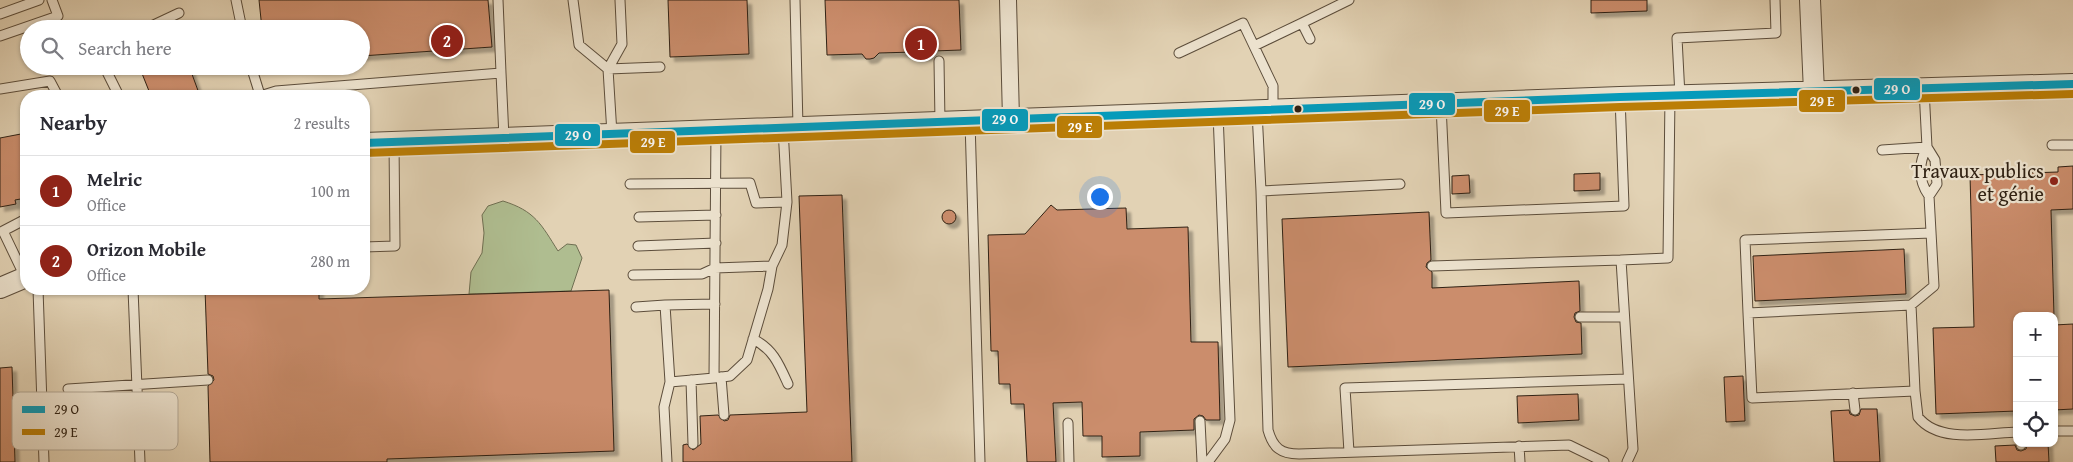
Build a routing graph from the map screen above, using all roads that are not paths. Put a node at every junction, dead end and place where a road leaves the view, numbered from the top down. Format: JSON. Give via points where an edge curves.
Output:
{"nodes":[{"id":1,"x":40,"y":0,"type":"edge"},
{"id":2,"x":52,"y":0,"type":"edge"},
{"id":3,"x":236,"y":0,"type":"edge"},
{"id":4,"x":498,"y":0,"type":"edge"},
{"id":5,"x":574,"y":0,"type":"edge"},
{"id":6,"x":620,"y":0,"type":"edge"},
{"id":7,"x":795,"y":0,"type":"edge"},
{"id":8,"x":1008,"y":0,"type":"edge"},
{"id":9,"x":1349,"y":0,"type":"edge"},
{"id":10,"x":1775,"y":0,"type":"edge"},
{"id":11,"x":1810,"y":0,"type":"edge"},
{"id":12,"x":179,"y":13,"type":"dead end"},
{"id":13,"x":0,"y":14,"type":"edge"},
{"id":14,"x":46,"y":20,"type":"edge"},
{"id":15,"x":164,"y":20,"type":"edge"},
{"id":16,"x":240,"y":20,"type":"edge"},
{"id":17,"x":1302,"y":23,"type":"junction"},
{"id":18,"x":20,"y":29,"type":"edge"},
{"id":19,"x":0,"y":36,"type":"edge"},
{"id":20,"x":1310,"y":39,"type":"dead end"},
{"id":21,"x":1254,"y":46,"type":"junction"},
{"id":22,"x":1179,"y":53,"type":"dead end"},
{"id":23,"x":939,"y":61,"type":"dead end"},
{"id":24,"x":660,"y":67,"type":"dead end"},
{"id":25,"x":608,"y":69,"type":"junction"},
{"id":26,"x":501,"y":73,"type":"junction"},
{"id":27,"x":109,"y":75,"type":"edge"},
{"id":28,"x":254,"y":75,"type":"edge"},
{"id":29,"x":2073,"y":84,"type":"edge"},
{"id":30,"x":0,"y":89,"type":"edge"},
{"id":31,"x":1924,"y":89,"type":"junction"},
{"id":32,"x":55,"y":90,"type":"edge"},
{"id":33,"x":117,"y":90,"type":"edge"},
{"id":34,"x":258,"y":90,"type":"edge"},
{"id":35,"x":288,"y":90,"type":"edge"},
{"id":36,"x":1814,"y":92,"type":"junction"},
{"id":37,"x":1675,"y":96,"type":"junction"},
{"id":38,"x":1620,"y":97,"type":"junction"},
{"id":39,"x":1441,"y":105,"type":"junction"},
{"id":40,"x":1265,"y":111,"type":"junction"},
{"id":41,"x":1218,"y":113,"type":"junction"},
{"id":42,"x":1011,"y":119,"type":"junction"},
{"id":43,"x":940,"y":122,"type":"junction"},
{"id":44,"x":970,"y":122,"type":"junction"},
{"id":45,"x":791,"y":127,"type":"junction"},
{"id":46,"x":716,"y":130,"type":"junction"},
{"id":47,"x":612,"y":134,"type":"junction"},
{"id":48,"x":504,"y":138,"type":"junction"},
{"id":49,"x":394,"y":141,"type":"junction"},
{"id":50,"x":370,"y":143,"type":"edge"},
{"id":51,"x":2073,"y":144,"type":"edge"},
{"id":52,"x":2052,"y":145,"type":"dead end"},
{"id":53,"x":1927,"y":147,"type":"junction"},
{"id":54,"x":1882,"y":150,"type":"dead end"},
{"id":55,"x":717,"y":183,"type":"junction"},
{"id":56,"x":630,"y":184,"type":"dead end"},
{"id":57,"x":1400,"y":184,"type":"dead end"},
{"id":58,"x":1261,"y":191,"type":"junction"},
{"id":59,"x":1929,"y":196,"type":"junction"},
{"id":60,"x":787,"y":202,"type":"junction"},
{"id":61,"x":716,"y":215,"type":"junction"},
{"id":62,"x":639,"y":217,"type":"dead end"},
{"id":63,"x":20,"y":221,"type":"edge"},
{"id":64,"x":2,"y":230,"type":"edge"},
{"id":65,"x":1931,"y":233,"type":"junction"},
{"id":66,"x":716,"y":243,"type":"junction"},
{"id":67,"x":638,"y":246,"type":"dead end"},
{"id":68,"x":370,"y":247,"type":"edge"},
{"id":69,"x":1621,"y":260,"type":"junction"},
{"id":70,"x":20,"y":263,"type":"edge"},
{"id":71,"x":772,"y":266,"type":"junction"},
{"id":72,"x":1432,"y":266,"type":"dead end"},
{"id":73,"x":716,"y":268,"type":"junction"},
{"id":74,"x":633,"y":275,"type":"dead end"},
{"id":75,"x":20,"y":283,"type":"edge"},
{"id":76,"x":0,"y":288,"type":"edge"},
{"id":77,"x":31,"y":295,"type":"edge"},
{"id":78,"x":133,"y":295,"type":"edge"},
{"id":79,"x":715,"y":304,"type":"junction"},
{"id":80,"x":666,"y":305,"type":"junction"},
{"id":81,"x":1911,"y":305,"type":"junction"},
{"id":82,"x":636,"y":306,"type":"dead end"},
{"id":83,"x":1748,"y":313,"type":"junction"},
{"id":84,"x":1580,"y":317,"type":"dead end"},
{"id":85,"x":1624,"y":317,"type":"junction"},
{"id":86,"x":753,"y":339,"type":"junction"},
{"id":87,"x":718,"y":377,"type":"junction"},
{"id":88,"x":1628,"y":378,"type":"junction"},
{"id":89,"x":208,"y":380,"type":"dead end"},
{"id":90,"x":691,"y":380,"type":"junction"},
{"id":91,"x":670,"y":382,"type":"junction"},
{"id":92,"x":137,"y":384,"type":"junction"},
{"id":93,"x":788,"y":384,"type":"dead end"},
{"id":94,"x":68,"y":389,"type":"dead end"},
{"id":95,"x":1915,"y":391,"type":"junction"},
{"id":96,"x":39,"y":392,"type":"edge"},
{"id":97,"x":137,"y":392,"type":"edge"},
{"id":98,"x":1854,"y":393,"type":"junction"},
{"id":99,"x":1855,"y":410,"type":"dead end"},
{"id":100,"x":724,"y":415,"type":"dead end"},
{"id":101,"x":1200,"y":420,"type":"dead end"},
{"id":102,"x":1068,"y":422,"type":"dead end"},
{"id":103,"x":2073,"y":430,"type":"edge"},
{"id":104,"x":2058,"y":431,"type":"edge"},
{"id":105,"x":2013,"y":432,"type":"edge"},
{"id":106,"x":694,"y":444,"type":"dead end"},
{"id":107,"x":1519,"y":446,"type":"junction"},
{"id":108,"x":1349,"y":452,"type":"junction"},
{"id":109,"x":667,"y":462,"type":"edge"},
{"id":110,"x":980,"y":462,"type":"edge"},
{"id":111,"x":1069,"y":462,"type":"edge"},
{"id":112,"x":1202,"y":462,"type":"edge"},
{"id":113,"x":1208,"y":462,"type":"edge"},
{"id":114,"x":1520,"y":462,"type":"edge"},
{"id":115,"x":1604,"y":462,"type":"edge"},
{"id":116,"x":1627,"y":462,"type":"edge"}],
"edges":[{"from":1,"to":13,"type":"lane"},
{"from":2,"to":14,"type":"lane","via":[[58,16]]},
{"from":3,"to":16,"type":"lane"},
{"from":4,"to":26,"type":"lane"},
{"from":5,"to":25,"type":"lane","via":[[579,45]]},
{"from":6,"to":25,"type":"lane","via":[[622,44]]},
{"from":7,"to":45,"type":"lane"},
{"from":8,"to":42,"type":"street"},
{"from":9,"to":17,"type":"lane"},
{"from":10,"to":37,"type":"lane","via":[[1776,33],[1677,38]]},
{"from":11,"to":36,"type":"street"},
{"from":12,"to":15,"type":"lane"},
{"from":17,"to":20,"type":"lane"},
{"from":17,"to":21,"type":"lane"},
{"from":18,"to":19,"type":"lane"},
{"from":21,"to":22,"type":"lane","via":[[1243,23]]},
{"from":21,"to":40,"type":"lane","via":[[1272,86]]},
{"from":23,"to":43,"type":"lane"},
{"from":24,"to":25,"type":"lane"},
{"from":25,"to":47,"type":"lane"},
{"from":26,"to":35,"type":"lane"},
{"from":26,"to":48,"type":"lane"},
{"from":27,"to":33,"type":"lane"},
{"from":28,"to":34,"type":"lane"},
{"from":29,"to":31,"type":"street"},
{"from":30,"to":32,"type":"lane","via":[[50,81]]},
{"from":31,"to":36,"type":"street"},
{"from":31,"to":53,"type":"lane"},
{"from":36,"to":37,"type":"street"},
{"from":37,"to":38,"type":"street"},
{"from":37,"to":69,"type":"lane","via":[[1668,258]]},
{"from":38,"to":39,"type":"street"},
{"from":38,"to":39,"type":"lane","via":[[1624,206],[1446,213]]},
{"from":39,"to":40,"type":"street"},
{"from":40,"to":41,"type":"street"},
{"from":40,"to":58,"type":"lane"},
{"from":41,"to":42,"type":"street"},
{"from":41,"to":113,"type":"lane","via":[[1230,420],[1225,439]]},
{"from":42,"to":44,"type":"street"},
{"from":43,"to":44,"type":"street"},
{"from":43,"to":45,"type":"street"},
{"from":44,"to":110,"type":"lane"},
{"from":45,"to":46,"type":"street"},
{"from":45,"to":60,"type":"lane"},
{"from":46,"to":47,"type":"street"},
{"from":46,"to":55,"type":"lane"},
{"from":47,"to":48,"type":"street"},
{"from":48,"to":49,"type":"street"},
{"from":49,"to":50,"type":"street"},
{"from":49,"to":68,"type":"lane","via":[[395,246]]},
{"from":51,"to":52,"type":"lane"},
{"from":53,"to":54,"type":"lane"},
{"from":53,"to":59,"type":"lane","via":[[1935,160],[1936,184]]},
{"from":53,"to":59,"type":"lane","via":[[1920,160],[1921,185]]},
{"from":55,"to":56,"type":"lane"},
{"from":55,"to":60,"type":"lane","via":[[750,183],[756,203]]},
{"from":55,"to":61,"type":"lane"},
{"from":57,"to":58,"type":"lane"},
{"from":58,"to":108,"type":"lane","via":[[1268,430],[1271,440],[1286,454]]},
{"from":59,"to":65,"type":"lane"},
{"from":60,"to":71,"type":"lane","via":[[782,246]]},
{"from":61,"to":62,"type":"lane"},
{"from":61,"to":66,"type":"lane"},
{"from":63,"to":64,"type":"lane"},
{"from":64,"to":70,"type":"lane"},
{"from":65,"to":81,"type":"lane","via":[[1934,286]]},
{"from":65,"to":83,"type":"lane","via":[[1745,240]]},
{"from":66,"to":67,"type":"lane"},
{"from":66,"to":73,"type":"lane"},
{"from":69,"to":72,"type":"lane"},
{"from":69,"to":85,"type":"lane"},
{"from":71,"to":73,"type":"lane"},
{"from":71,"to":86,"type":"lane"},
{"from":73,"to":74,"type":"lane","via":[[702,274]]},
{"from":73,"to":79,"type":"lane"},
{"from":75,"to":76,"type":"street"},
{"from":77,"to":96,"type":"lane"},
{"from":78,"to":92,"type":"lane"},
{"from":79,"to":80,"type":"lane"},
{"from":79,"to":87,"type":"lane"},
{"from":80,"to":82,"type":"lane"},
{"from":80,"to":91,"type":"lane"},
{"from":81,"to":83,"type":"lane"},
{"from":81,"to":95,"type":"lane"},
{"from":83,"to":98,"type":"lane","via":[[1752,398]]},
{"from":84,"to":85,"type":"lane"},
{"from":85,"to":88,"type":"lane"},
{"from":86,"to":87,"type":"lane","via":[[747,360],[740,368],[730,376]]},
{"from":86,"to":93,"type":"lane","via":[[772,352]]},
{"from":87,"to":90,"type":"lane"},
{"from":87,"to":100,"type":"lane"},
{"from":88,"to":108,"type":"lane","via":[[1345,388]]},
{"from":88,"to":116,"type":"lane","via":[[1633,449]]},
{"from":89,"to":92,"type":"lane"},
{"from":90,"to":91,"type":"lane"},
{"from":90,"to":106,"type":"lane"},
{"from":91,"to":109,"type":"lane","via":[[664,407]]},
{"from":92,"to":94,"type":"lane"},
{"from":92,"to":97,"type":"lane"},
{"from":95,"to":98,"type":"lane"},
{"from":95,"to":105,"type":"lane","via":[[1918,417],[1933,429],[1952,434]]},
{"from":98,"to":99,"type":"lane"},
{"from":101,"to":112,"type":"lane"},
{"from":102,"to":111,"type":"lane"},
{"from":103,"to":104,"type":"lane"},
{"from":107,"to":108,"type":"lane"},
{"from":107,"to":114,"type":"lane"},
{"from":107,"to":115,"type":"lane","via":[[1569,444]]}]}
